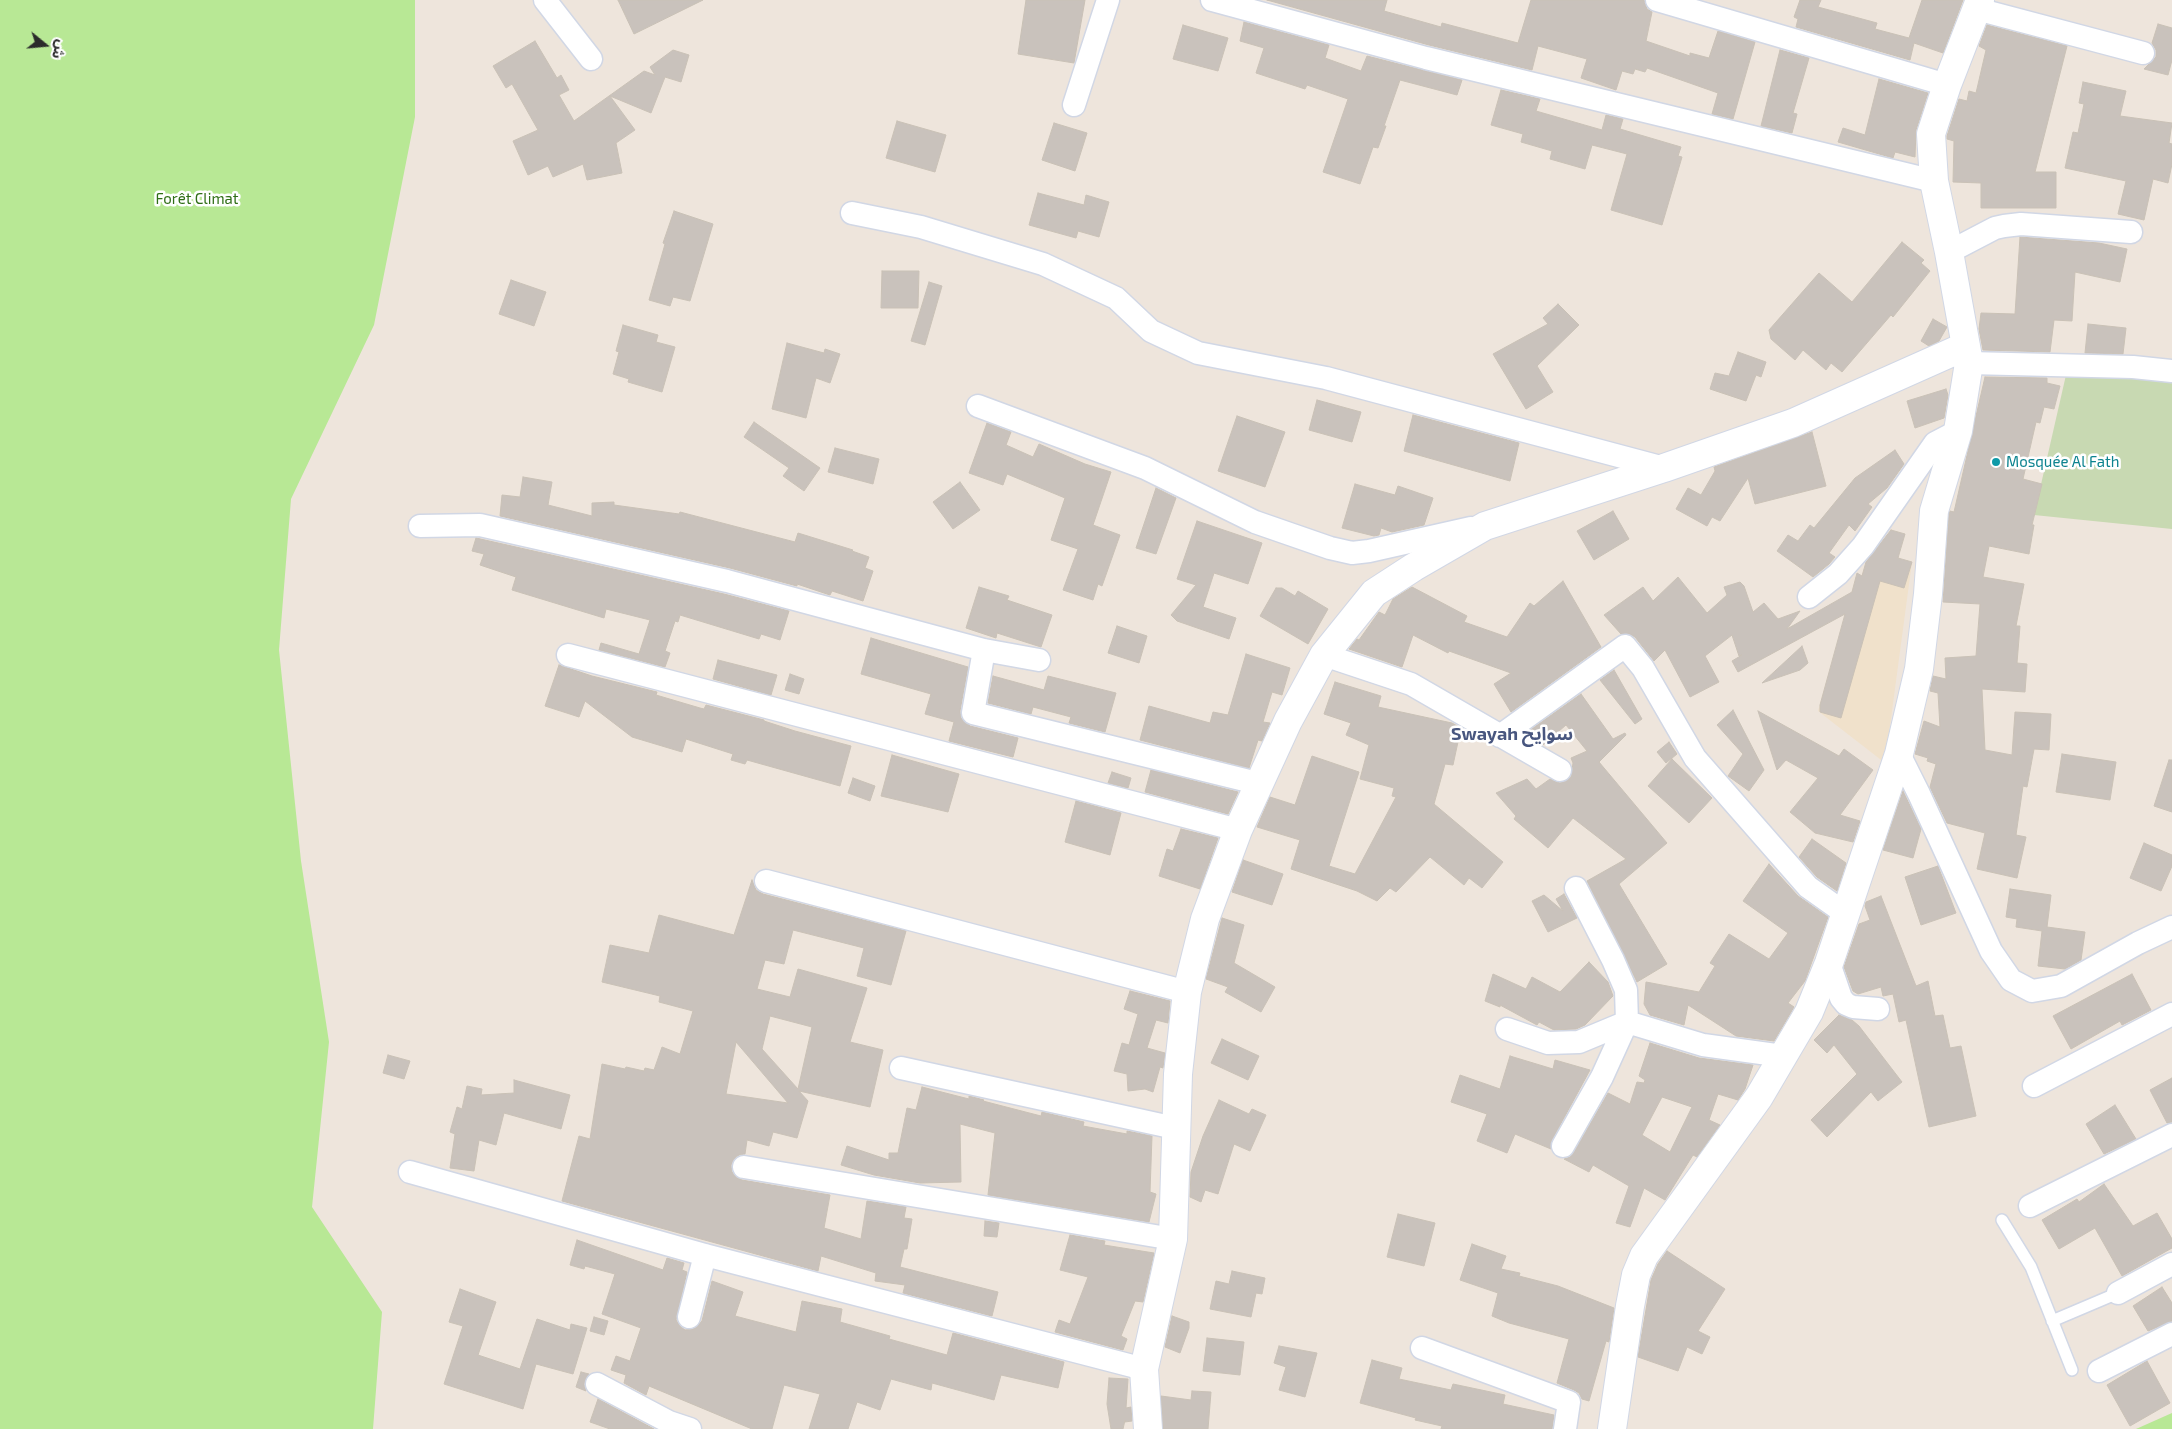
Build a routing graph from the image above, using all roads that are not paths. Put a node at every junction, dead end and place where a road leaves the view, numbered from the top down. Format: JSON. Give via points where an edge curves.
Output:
{"nodes":[{"id":1,"x":545,"y":0,"type":"edge"},
{"id":2,"x":1108,"y":0,"type":"edge"},
{"id":3,"x":1212,"y":0,"type":"edge"},
{"id":4,"x":1657,"y":0,"type":"edge"},
{"id":5,"x":1979,"y":4,"type":"edge"},
{"id":6,"x":2144,"y":53,"type":"dead end"},
{"id":7,"x":591,"y":59,"type":"dead end"},
{"id":8,"x":1947,"y":85,"type":"junction"},
{"id":9,"x":1074,"y":105,"type":"dead end"},
{"id":10,"x":1934,"y":181,"type":"junction"},
{"id":11,"x":852,"y":213,"type":"dead end"},
{"id":12,"x":2131,"y":232,"type":"dead end"},
{"id":13,"x":1949,"y":252,"type":"junction"},
{"id":14,"x":1967,"y":355,"type":"junction"},
{"id":15,"x":2172,"y":370,"type":"edge"},
{"id":16,"x":978,"y":406,"type":"dead end"},
{"id":17,"x":1958,"y":431,"type":"junction"},
{"id":18,"x":1664,"y":468,"type":"junction"},
{"id":19,"x":420,"y":526,"type":"dead end"},
{"id":20,"x":1485,"y":526,"type":"junction"},
{"id":21,"x":1809,"y":597,"type":"dead end"},
{"id":22,"x":984,"y":650,"type":"junction"},
{"id":23,"x":1324,"y":655,"type":"junction"},
{"id":24,"x":568,"y":656,"type":"dead end"},
{"id":25,"x":1039,"y":660,"type":"dead end"},
{"id":26,"x":1500,"y":736,"type":"junction"},
{"id":27,"x":1899,"y":754,"type":"junction"},
{"id":28,"x":1560,"y":770,"type":"dead end"},
{"id":29,"x":1260,"y":784,"type":"junction"},
{"id":30,"x":1238,"y":830,"type":"junction"},
{"id":31,"x":766,"y":881,"type":"dead end"},
{"id":32,"x":1576,"y":888,"type":"dead end"},
{"id":33,"x":1846,"y":914,"type":"junction"},
{"id":34,"x":2172,"y":927,"type":"edge"},
{"id":35,"x":1829,"y":962,"type":"junction"},
{"id":36,"x":1187,"y":992,"type":"junction"},
{"id":37,"x":1878,"y":1009,"type":"dead end"},
{"id":38,"x":2172,"y":1014,"type":"edge"},
{"id":39,"x":1627,"y":1022,"type":"junction"},
{"id":40,"x":1507,"y":1029,"type":"dead end"},
{"id":41,"x":1783,"y":1056,"type":"junction"},
{"id":42,"x":901,"y":1068,"type":"dead end"},
{"id":43,"x":2034,"y":1086,"type":"dead end"},
{"id":44,"x":1175,"y":1128,"type":"junction"},
{"id":45,"x":2172,"y":1134,"type":"edge"},
{"id":46,"x":1563,"y":1146,"type":"dead end"},
{"id":47,"x":744,"y":1167,"type":"dead end"},
{"id":48,"x":410,"y":1172,"type":"dead end"},
{"id":49,"x":2030,"y":1206,"type":"dead end"},
{"id":50,"x":2002,"y":1220,"type":"dead end"},
{"id":51,"x":1173,"y":1239,"type":"junction"},
{"id":52,"x":706,"y":1256,"type":"junction"},
{"id":53,"x":2172,"y":1264,"type":"edge"},
{"id":54,"x":2118,"y":1293,"type":"joint"},
{"id":55,"x":688,"y":1318,"type":"dead end"},
{"id":56,"x":2052,"y":1321,"type":"junction"},
{"id":57,"x":2172,"y":1334,"type":"edge"},
{"id":58,"x":1422,"y":1348,"type":"dead end"},
{"id":59,"x":1144,"y":1369,"type":"junction"},
{"id":60,"x":2072,"y":1370,"type":"dead end"},
{"id":61,"x":2099,"y":1371,"type":"dead end"},
{"id":62,"x":597,"y":1384,"type":"dead end"},
{"id":63,"x":690,"y":1429,"type":"edge"},
{"id":64,"x":1148,"y":1429,"type":"edge"},
{"id":65,"x":1565,"y":1429,"type":"edge"},
{"id":66,"x":1612,"y":1429,"type":"edge"}],
"edges":[{"from":1,"to":7,"type":"street"},
{"from":2,"to":9,"type":"street"},
{"from":3,"to":10,"type":"street","via":[[1426,58]]},
{"from":4,"to":8,"type":"street"},
{"from":5,"to":6,"type":"street"},
{"from":5,"to":8,"type":"street"},
{"from":8,"to":10,"type":"street","via":[[1932,134]]},
{"from":10,"to":13,"type":"street"},
{"from":11,"to":18,"type":"street","via":[[921,227],[1043,264],[1116,298],[1151,332],[1198,353],[1326,378]]},
{"from":12,"to":13,"type":"street","via":[[2021,224],[2004,226]]},
{"from":13,"to":14,"type":"street"},
{"from":14,"to":15,"type":"street"},
{"from":14,"to":17,"type":"street"},
{"from":14,"to":18,"type":"street","via":[[1793,423]]},
{"from":16,"to":20,"type":"street","via":[[1145,468],[1255,522],[1330,548],[1352,553]]},
{"from":17,"to":21,"type":"street","via":[[1936,443],[1863,546],[1838,574]]},
{"from":17,"to":27,"type":"street","via":[[1934,511],[1919,669]]},
{"from":18,"to":20,"type":"street"},
{"from":19,"to":22,"type":"street","via":[[480,525],[727,581]]},
{"from":20,"to":23,"type":"street","via":[[1374,594]]},
{"from":22,"to":25,"type":"street"},
{"from":22,"to":29,"type":"street","via":[[973,713]]},
{"from":23,"to":26,"type":"street","via":[[1411,684]]},
{"from":23,"to":29,"type":"street","via":[[1288,721]]},
{"from":24,"to":30,"type":"street"},
{"from":26,"to":28,"type":"street"},
{"from":26,"to":33,"type":"street","via":[[1625,646],[1643,668],[1695,758],[1808,887]]},
{"from":27,"to":33,"type":"street"},
{"from":27,"to":34,"type":"street","via":[[1991,951],[2010,980],[2032,991],[2061,986]]},
{"from":29,"to":30,"type":"street"},
{"from":30,"to":36,"type":"street","via":[[1205,919]]},
{"from":31,"to":36,"type":"street"},
{"from":32,"to":39,"type":"street","via":[[1626,990]]},
{"from":33,"to":35,"type":"street"},
{"from":35,"to":37,"type":"street","via":[[1846,1004]]},
{"from":35,"to":41,"type":"street","via":[[1809,1012]]},
{"from":36,"to":44,"type":"street"},
{"from":38,"to":43,"type":"street"},
{"from":39,"to":40,"type":"street","via":[[1580,1042],[1548,1043]]},
{"from":39,"to":41,"type":"street","via":[[1703,1045]]},
{"from":39,"to":46,"type":"street","via":[[1602,1077]]},
{"from":41,"to":66,"type":"street","via":[[1759,1097],[1644,1256],[1636,1275],[1630,1306]]},
{"from":42,"to":44,"type":"street"},
{"from":44,"to":51,"type":"street"},
{"from":45,"to":49,"type":"street"},
{"from":47,"to":51,"type":"street"},
{"from":48,"to":52,"type":"street"},
{"from":50,"to":56,"type":"lane","via":[[2031,1267]]},
{"from":51,"to":59,"type":"street"},
{"from":52,"to":55,"type":"street"},
{"from":52,"to":59,"type":"street"},
{"from":53,"to":54,"type":"street"},
{"from":54,"to":56,"type":"lane"},
{"from":56,"to":60,"type":"lane"},
{"from":57,"to":61,"type":"street"},
{"from":58,"to":65,"type":"street","via":[[1570,1402]]},
{"from":59,"to":64,"type":"street"},
{"from":62,"to":63,"type":"street","via":[[669,1422]]}]}
